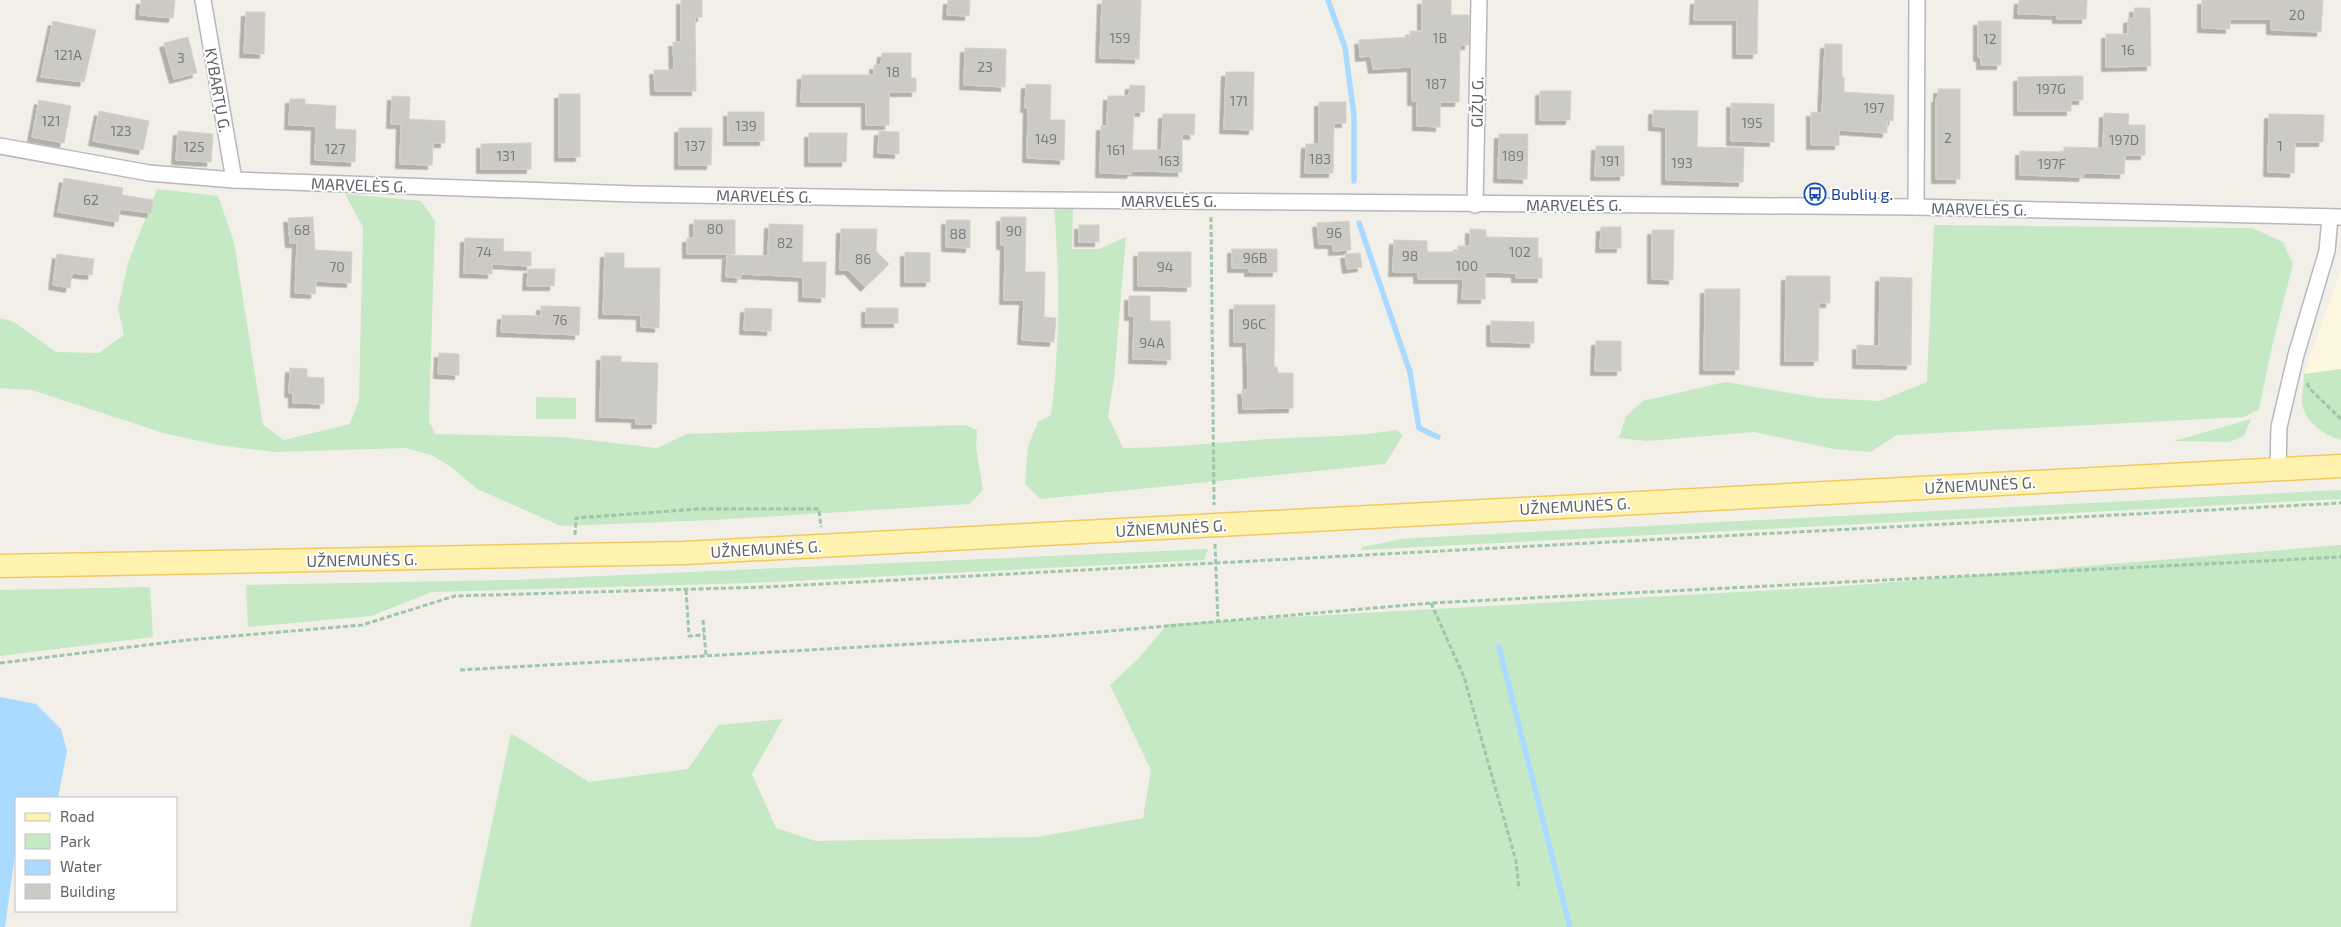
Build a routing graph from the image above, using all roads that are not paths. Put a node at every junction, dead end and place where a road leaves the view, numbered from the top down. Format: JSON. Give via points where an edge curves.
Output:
{"nodes":[{"id":1,"x":203,"y":0,"type":"edge"},
{"id":2,"x":1479,"y":0,"type":"edge"},
{"id":3,"x":1918,"y":0,"type":"edge"},
{"id":4,"x":0,"y":146,"type":"edge"},
{"id":5,"x":234,"y":180,"type":"junction"},
{"id":6,"x":1475,"y":205,"type":"junction"},
{"id":7,"x":1916,"y":208,"type":"junction"},
{"id":8,"x":2336,"y":217,"type":"edge"},
{"id":9,"x":2341,"y":466,"type":"edge"},
{"id":10,"x":2278,"y":469,"type":"junction"},
{"id":11,"x":0,"y":566,"type":"edge"}],
"edges":[{"from":1,"to":5,"type":"street","name":"KYBARTŲ G."},
{"from":2,"to":6,"type":"street","name":"GIŽŲ G."},
{"from":3,"to":7,"type":"street"},
{"from":4,"to":5,"type":"street","name":"MARVELĖS G.","via":[[149,173]]},
{"from":5,"to":6,"type":"street","name":"MARVELĖS G.","via":[[644,194]]},
{"from":6,"to":7,"type":"street","name":"MARVELĖS G."},
{"from":7,"to":8,"type":"street","name":"MARVELĖS G."},
{"from":8,"to":10,"type":"street","via":[[2279,427]]},
{"from":9,"to":10,"type":"main road","name":"UŽNEMUNĖS G."},
{"from":10,"to":11,"type":"main road","name":"UŽNEMUNĖS G.","via":[[824,546],[574,556]]}]}
